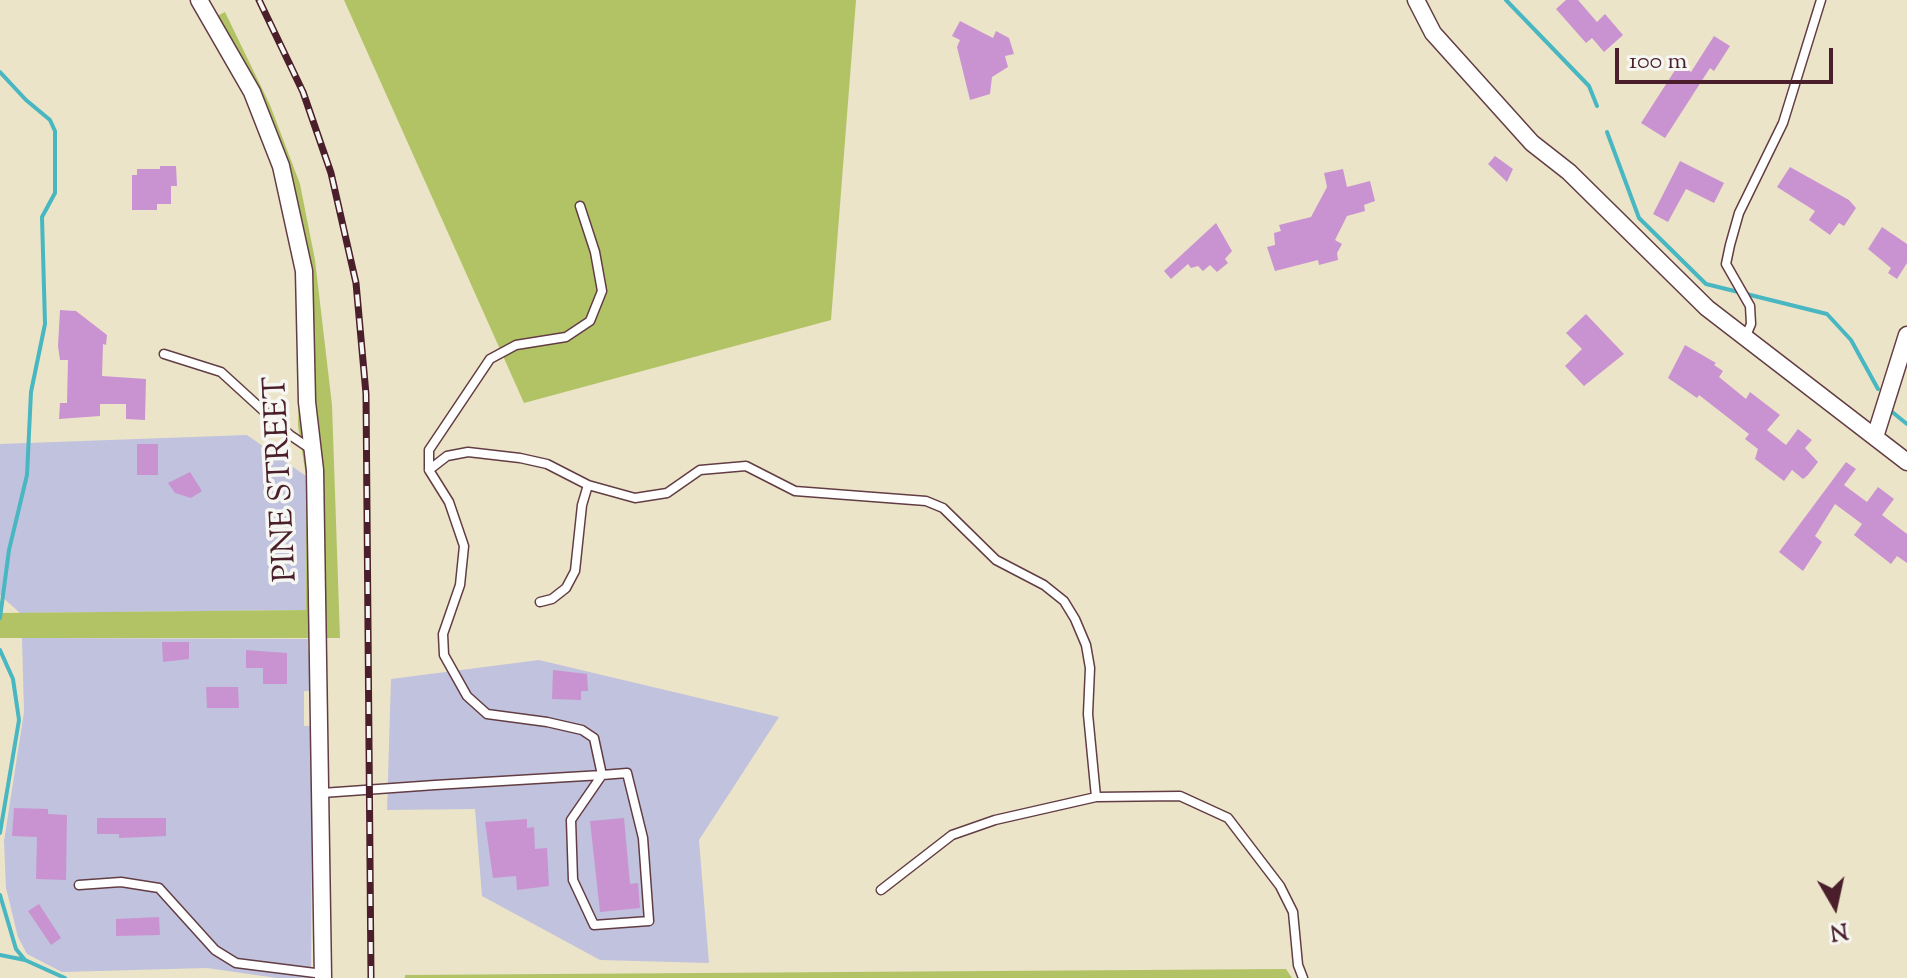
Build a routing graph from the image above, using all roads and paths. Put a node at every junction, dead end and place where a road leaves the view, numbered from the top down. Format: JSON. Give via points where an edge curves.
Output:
{"nodes":[{"id":1,"x":199,"y":0,"type":"edge"},
{"id":2,"x":1416,"y":0,"type":"edge"},
{"id":3,"x":1821,"y":0,"type":"edge"},
{"id":4,"x":580,"y":206,"type":"dead end"},
{"id":5,"x":1907,"y":335,"type":"edge"},
{"id":6,"x":1745,"y":338,"type":"junction"},
{"id":7,"x":164,"y":354,"type":"dead end"},
{"id":8,"x":1875,"y":437,"type":"junction"},
{"id":9,"x":313,"y":450,"type":"junction"},
{"id":10,"x":1907,"y":462,"type":"edge"},
{"id":11,"x":429,"y":470,"type":"junction"},
{"id":12,"x":588,"y":485,"type":"junction"},
{"id":13,"x":540,"y":602,"type":"dead end"},
{"id":14,"x":602,"y":775,"type":"junction"},
{"id":15,"x":322,"y":793,"type":"junction"},
{"id":16,"x":1096,"y":797,"type":"junction"},
{"id":17,"x":79,"y":885,"type":"dead end"},
{"id":18,"x":881,"y":890,"type":"dead end"},
{"id":19,"x":323,"y":976,"type":"edge"},
{"id":20,"x":1303,"y":978,"type":"edge"}],
"edges":[{"from":1,"to":9,"type":"street","name":"PINE STREET","via":[[252,92],[281,166],[304,271]]},
{"from":2,"to":6,"type":"street","via":[[1433,33],[1532,143]]},
{"from":3,"to":6,"type":"lane","via":[[1783,123],[1739,213],[1730,245],[1726,264],[1749,304],[1751,324]]},
{"from":4,"to":11,"type":"lane","via":[[602,291],[590,321],[566,337],[516,345],[490,359],[433,442]]},
{"from":5,"to":8,"type":"street"},
{"from":6,"to":8,"type":"street"},
{"from":7,"to":9,"type":"lane","via":[[221,372]]},
{"from":8,"to":10,"type":"street"},
{"from":9,"to":15,"type":"street","name":"PINE STREET"},
{"from":11,"to":12,"type":"lane","via":[[447,456],[468,452],[547,464]]},
{"from":11,"to":14,"type":"lane","via":[[449,502],[464,546],[460,585],[443,634],[452,672],[487,714],[570,727],[594,738]]},
{"from":12,"to":13,"type":"lane","via":[[575,571],[566,588]]},
{"from":12,"to":16,"type":"lane","via":[[614,495],[654,498],[700,470],[746,466],[795,491],[926,501],[943,508],[996,560],[1064,601],[1075,619],[1090,668],[1088,714]]},
{"from":14,"to":14,"type":"lane","via":[[627,773],[643,838],[649,921],[594,925],[573,880],[571,820]]},
{"from":14,"to":15,"type":"lane"},
{"from":15,"to":19,"type":"street","name":"PINE STREET"},
{"from":16,"to":18,"type":"lane","via":[[952,835]]},
{"from":16,"to":20,"type":"lane","via":[[1180,796],[1228,818],[1293,912]]},
{"from":17,"to":19,"type":"lane","via":[[121,882],[159,888],[215,950],[236,963]]}]}
